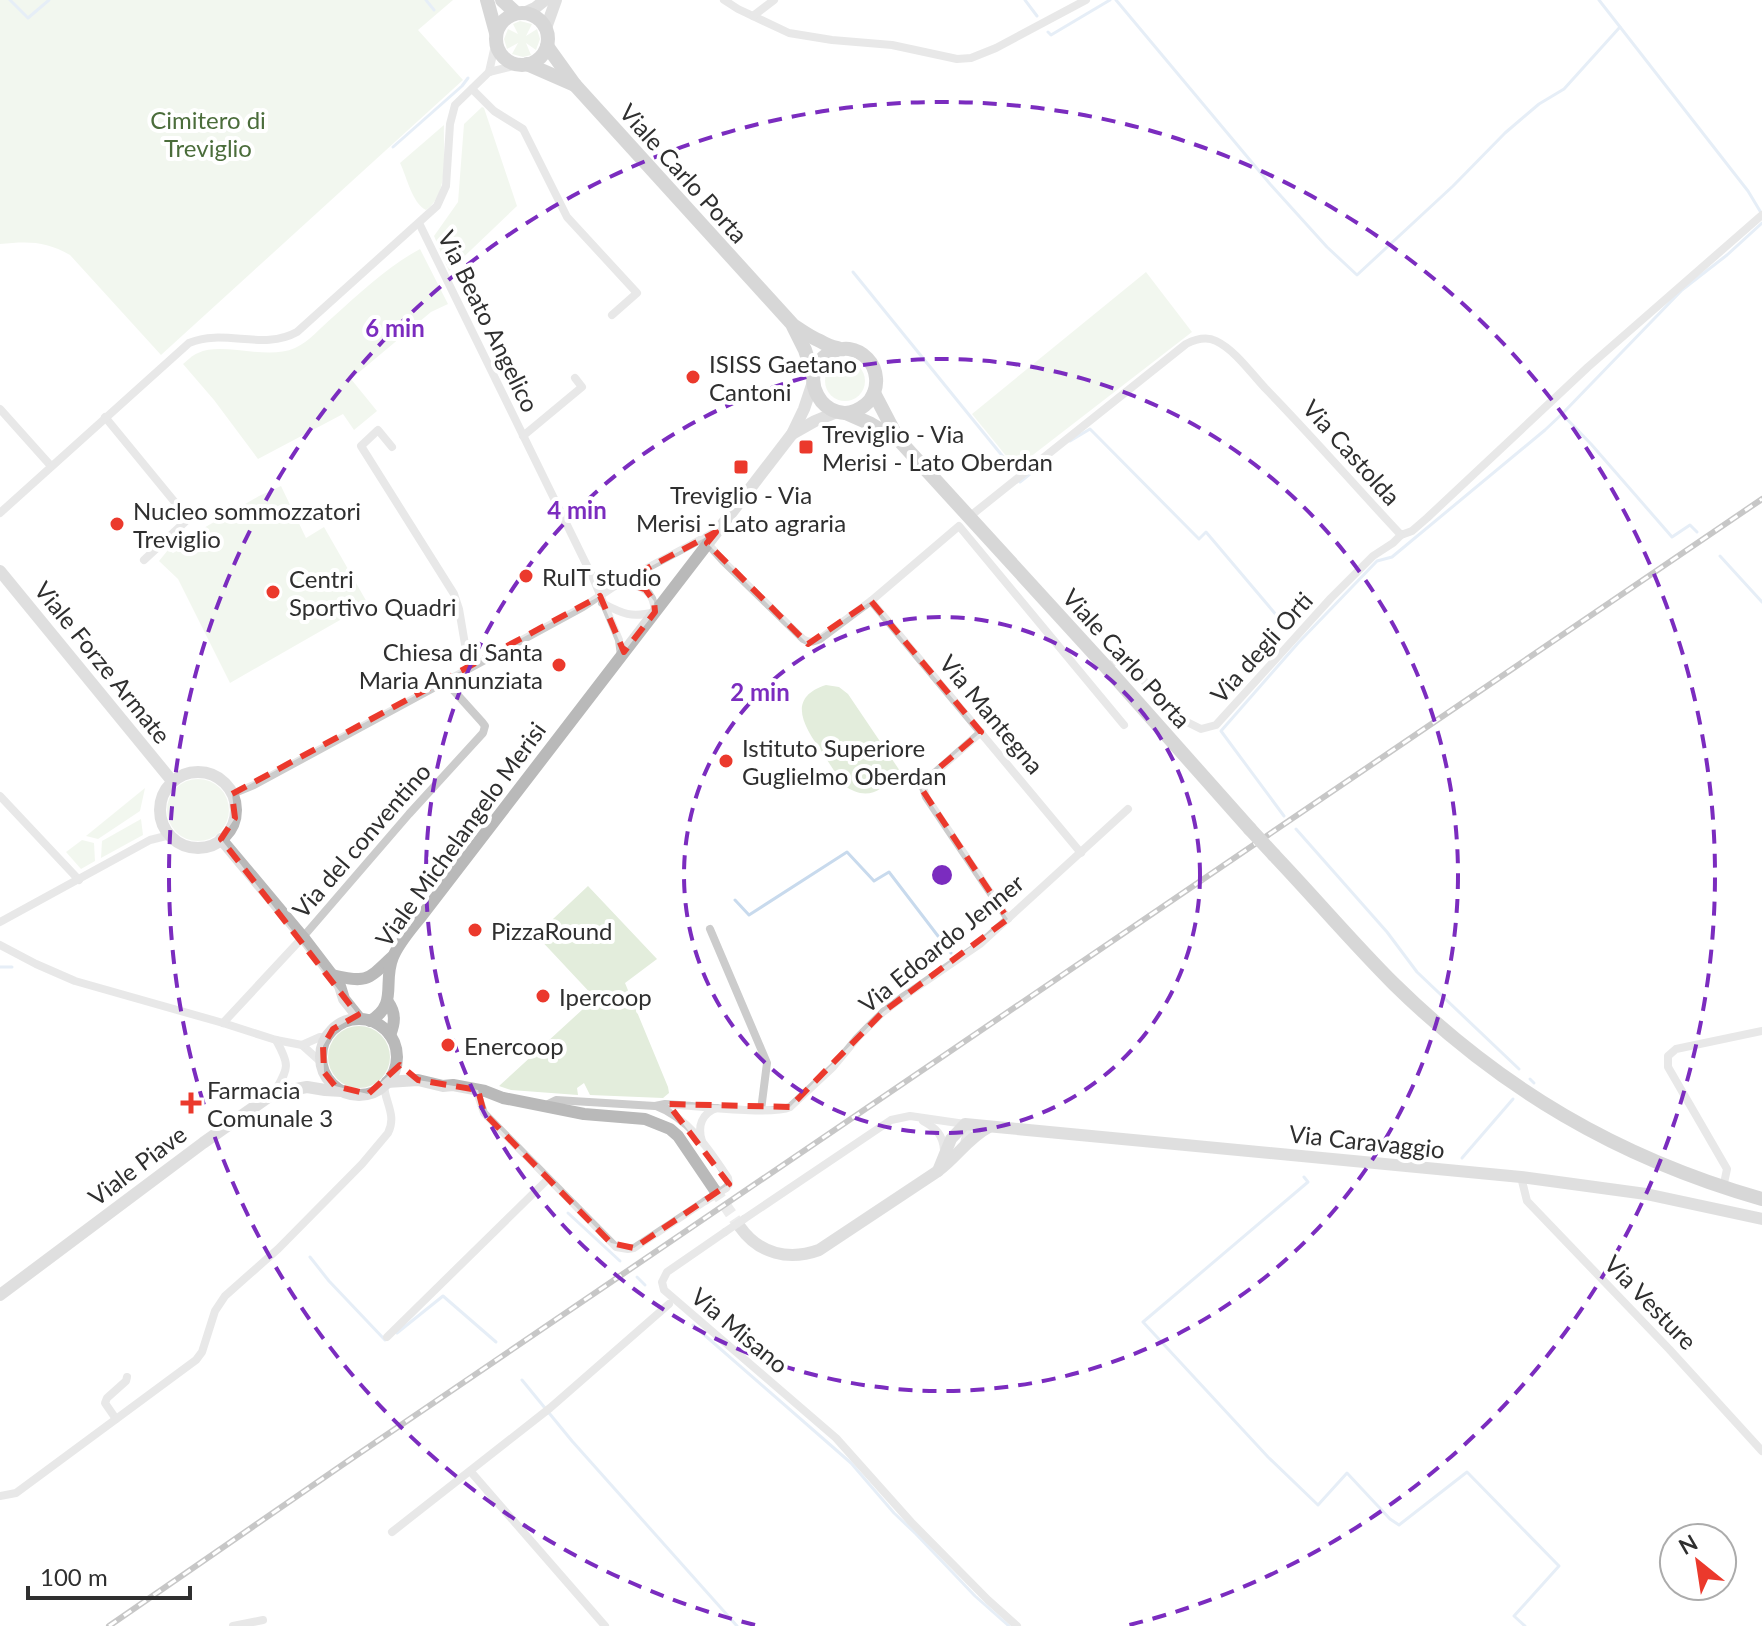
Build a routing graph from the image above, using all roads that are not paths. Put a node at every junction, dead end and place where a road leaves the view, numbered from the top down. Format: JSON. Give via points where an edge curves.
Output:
{"nodes":[{"id":1,"x":487,"y":0,"type":"edge"},
{"id":2,"x":502,"y":0,"type":"edge"},
{"id":3,"x":545,"y":0,"type":"edge"},
{"id":4,"x":556,"y":0,"type":"edge"},
{"id":5,"x":724,"y":0,"type":"edge"},
{"id":6,"x":774,"y":0,"type":"edge"},
{"id":7,"x":1086,"y":0,"type":"edge"},
{"id":8,"x":520,"y":13,"type":"junction"},
{"id":9,"x":753,"y":16,"type":"junction"},
{"id":10,"x":546,"y":28,"type":"junction"},
{"id":11,"x":496,"y":37,"type":"junction"},
{"id":12,"x":547,"y":46,"type":"junction"},
{"id":13,"x":522,"y":64,"type":"junction"},
{"id":14,"x":489,"y":72,"type":"junction"},
{"id":15,"x":575,"y":85,"type":"junction"},
{"id":16,"x":472,"y":89,"type":"junction"},
{"id":17,"x":1762,"y":215,"type":"edge"},
{"id":18,"x":419,"y":223,"type":"junction"},
{"id":19,"x":612,"y":315,"type":"dead end"},
{"id":20,"x":793,"y":325,"type":"junction"},
{"id":21,"x":839,"y":349,"type":"junction"},
{"id":22,"x":575,"y":378,"type":"dead end"},
{"id":23,"x":813,"y":379,"type":"junction"},
{"id":24,"x":874,"y":393,"type":"junction"},
{"id":25,"x":0,"y":409,"type":"edge"},
{"id":26,"x":841,"y":412,"type":"junction"},
{"id":27,"x":105,"y":417,"type":"junction"},
{"id":28,"x":792,"y":434,"type":"junction"},
{"id":29,"x":523,"y":436,"type":"junction"},
{"id":30,"x":898,"y":439,"type":"junction"},
{"id":31,"x":392,"y":447,"type":"dead end"},
{"id":32,"x":51,"y":466,"type":"junction"},
{"id":33,"x":0,"y":513,"type":"edge"},
{"id":34,"x":969,"y":517,"type":"junction"},
{"id":35,"x":716,"y":532,"type":"junction"},
{"id":36,"x":1401,"y":535,"type":"junction"},
{"id":37,"x":707,"y":543,"type":"junction"},
{"id":38,"x":144,"y":560,"type":"dead end"},
{"id":39,"x":0,"y":571,"type":"edge"},
{"id":40,"x":621,"y":582,"type":"junction"},
{"id":41,"x":601,"y":599,"type":"junction"},
{"id":42,"x":871,"y":601,"type":"junction"},
{"id":43,"x":655,"y":612,"type":"junction"},
{"id":44,"x":621,"y":656,"type":"junction"},
{"id":45,"x":469,"y":668,"type":"junction"},
{"id":46,"x":1107,"y":668,"type":"junction"},
{"id":47,"x":445,"y":681,"type":"junction"},
{"id":48,"x":1124,"y":725,"type":"dead end"},
{"id":49,"x":981,"y":732,"type":"junction"},
{"id":50,"x":172,"y":781,"type":"junction"},
{"id":51,"x":232,"y":794,"type":"junction"},
{"id":52,"x":0,"y":796,"type":"edge"},
{"id":53,"x":1128,"y":809,"type":"dead end"},
{"id":54,"x":170,"y":835,"type":"junction"},
{"id":55,"x":221,"y":839,"type":"junction"},
{"id":56,"x":1081,"y":853,"type":"junction"},
{"id":57,"x":79,"y":880,"type":"junction"},
{"id":58,"x":1008,"y":919,"type":"junction"},
{"id":59,"x":0,"y":922,"type":"edge"},
{"id":60,"x":710,"y":929,"type":"dead end"},
{"id":61,"x":303,"y":937,"type":"junction"},
{"id":62,"x":0,"y":945,"type":"edge"},
{"id":63,"x":393,"y":956,"type":"junction"},
{"id":64,"x":332,"y":975,"type":"junction"},
{"id":65,"x":344,"y":999,"type":"junction"},
{"id":66,"x":388,"y":1002,"type":"junction"},
{"id":67,"x":365,"y":1020,"type":"junction"},
{"id":68,"x":223,"y":1023,"type":"junction"},
{"id":69,"x":338,"y":1026,"type":"junction"},
{"id":70,"x":1762,"y":1031,"type":"edge"},
{"id":71,"x":390,"y":1035,"type":"junction"},
{"id":72,"x":326,"y":1038,"type":"junction"},
{"id":73,"x":276,"y":1040,"type":"junction"},
{"id":74,"x":302,"y":1045,"type":"junction"},
{"id":75,"x":397,"y":1060,"type":"junction"},
{"id":76,"x":323,"y":1068,"type":"junction"},
{"id":77,"x":418,"y":1080,"type":"junction"},
{"id":78,"x":386,"y":1084,"type":"junction"},
{"id":79,"x":443,"y":1086,"type":"junction"},
{"id":80,"x":307,"y":1087,"type":"junction"},
{"id":81,"x":342,"y":1091,"type":"junction"},
{"id":82,"x":274,"y":1093,"type":"junction"},
{"id":83,"x":479,"y":1098,"type":"junction"},
{"id":84,"x":503,"y":1098,"type":"junction"},
{"id":85,"x":543,"y":1106,"type":"junction"},
{"id":86,"x":655,"y":1106,"type":"junction"},
{"id":87,"x":718,"y":1108,"type":"junction"},
{"id":88,"x":761,"y":1110,"type":"junction"},
{"id":89,"x":919,"y":1119,"type":"junction"},
{"id":90,"x":965,"y":1124,"type":"junction"},
{"id":91,"x":991,"y":1126,"type":"junction"},
{"id":92,"x":702,"y":1142,"type":"junction"},
{"id":93,"x":964,"y":1145,"type":"junction"},
{"id":94,"x":944,"y":1155,"type":"junction"},
{"id":95,"x":938,"y":1171,"type":"junction"},
{"id":96,"x":1521,"y":1177,"type":"junction"},
{"id":97,"x":548,"y":1179,"type":"junction"},
{"id":98,"x":720,"y":1188,"type":"junction"},
{"id":99,"x":1723,"y":1188,"type":"junction"},
{"id":100,"x":1762,"y":1199,"type":"edge"},
{"id":101,"x":1762,"y":1219,"type":"edge"},
{"id":102,"x":742,"y":1223,"type":"junction"},
{"id":103,"x":0,"y":1295,"type":"edge"},
{"id":104,"x":669,"y":1304,"type":"dead end"},
{"id":105,"x":387,"y":1337,"type":"dead end"},
{"id":106,"x":127,"y":1377,"type":"dead end"},
{"id":107,"x":116,"y":1419,"type":"junction"},
{"id":108,"x":1762,"y":1451,"type":"edge"},
{"id":109,"x":471,"y":1472,"type":"junction"},
{"id":110,"x":0,"y":1496,"type":"edge"},
{"id":111,"x":392,"y":1532,"type":"dead end"},
{"id":112,"x":263,"y":1620,"type":"dead end"},
{"id":113,"x":599,"y":1624,"type":"edge"},
{"id":114,"x":233,"y":1626,"type":"edge"},
{"id":115,"x":1017,"y":1626,"type":"edge"}],
"edges":[{"from":1,"to":11,"type":"main road"},
{"from":2,"to":8,"type":"main road"},
{"from":3,"to":8,"type":"street"},
{"from":4,"to":10,"type":"street"},
{"from":5,"to":9,"type":"street"},
{"from":6,"to":9,"type":"street"},
{"from":7,"to":9,"type":"street","via":[[996,48],[957,59],[789,33]]},
{"from":8,"to":10,"type":"main road","via":[[537,18]]},
{"from":8,"to":11,"type":"main road","via":[[503,20]]},
{"from":10,"to":12,"type":"main road"},
{"from":11,"to":13,"type":"main road","name":"Viale Carlo Porta","via":[[502,56]]},
{"from":11,"to":14,"type":"street"},
{"from":12,"to":13,"type":"main road","via":[[539,58]]},
{"from":12,"to":15,"type":"main road","name":"Viale Carlo Porta"},
{"from":13,"to":14,"type":"street"},
{"from":13,"to":15,"type":"main road","name":"Viale Carlo Porta"},
{"from":14,"to":16,"type":"street"},
{"from":15,"to":20,"type":"main road","name":"Viale Carlo Porta"},
{"from":16,"to":18,"type":"street","via":[[452,112],[446,186],[437,206]]},
{"from":16,"to":19,"type":"street","via":[[523,129],[567,217],[637,293]]},
{"from":17,"to":36,"type":"street","name":"Via Castolda","via":[[1427,518]]},
{"from":18,"to":27,"type":"street","via":[[294,333],[274,340],[212,337],[189,343]]},
{"from":18,"to":29,"type":"street","name":"Via Beato Angelico"},
{"from":20,"to":21,"type":"main road","name":"Viale Carlo Porta"},
{"from":20,"to":23,"type":"main road","name":"Viale Carlo Porta"},
{"from":21,"to":23,"type":"main road","via":[[822,358]]},
{"from":21,"to":24,"type":"main road","name":"Viale Carlo Porta","via":[[866,357],[876,374]]},
{"from":22,"to":29,"type":"street","name":"Via Beato Angelico","via":[[582,387]]},
{"from":23,"to":26,"type":"main road","name":"Viale Carlo Porta","via":[[822,404]]},
{"from":23,"to":28,"type":"street","name":"Viale Michelangelo Merisi"},
{"from":24,"to":26,"type":"main road","via":[[863,407]]},
{"from":24,"to":30,"type":"main road","name":"Viale Carlo Porta"},
{"from":25,"to":32,"type":"street"},
{"from":26,"to":28,"type":"street","name":"Viale Michelangelo Merisi"},
{"from":26,"to":30,"type":"main road"},
{"from":27,"to":32,"type":"street"},
{"from":27,"to":38,"type":"street","via":[[187,517]]},
{"from":28,"to":35,"type":"street","name":"Viale Michelangelo Merisi"},
{"from":29,"to":41,"type":"street","name":"Via Beato Angelico"},
{"from":30,"to":34,"type":"main road","name":"Viale Carlo Porta"},
{"from":31,"to":45,"type":"street","via":[[378,430],[361,446],[454,594]]},
{"from":32,"to":33,"type":"street"},
{"from":34,"to":36,"type":"street","name":"Via Castolda","via":[[1186,344],[1212,339],[1255,377]]},
{"from":34,"to":46,"type":"main road","name":"Viale Carlo Porta"},
{"from":35,"to":37,"type":"street","name":"Viale Michelangelo Merisi"},
{"from":35,"to":40,"type":"street"},
{"from":36,"to":46,"type":"street","name":"Via degli Orti","via":[[1331,598],[1222,720],[1209,728],[1187,722],[1123,661]]},
{"from":37,"to":42,"type":"street","via":[[807,641],[820,639]]},
{"from":37,"to":43,"type":"street","name":"Viale Michelangelo Merisi"},
{"from":39,"to":50,"type":"street","name":"Viale Forze Armate"},
{"from":40,"to":41,"type":"street"},
{"from":40,"to":43,"type":"street","via":[[645,589]]},
{"from":41,"to":43,"type":"street","via":[[627,615]]},
{"from":41,"to":44,"type":"street","name":"Via Beato Angelico"},
{"from":41,"to":45,"type":"street"},
{"from":42,"to":48,"type":"street","via":[[959,526]]},
{"from":42,"to":49,"type":"street","name":"Via Mantegna"},
{"from":43,"to":44,"type":"street","name":"Viale Michelangelo Merisi"},
{"from":44,"to":63,"type":"street","name":"Viale Michelangelo Merisi"},
{"from":45,"to":47,"type":"street"},
{"from":46,"to":99,"type":"main road","name":"Viale Carlo Porta","bridge":true,"via":[[1394,984],[1495,1072],[1582,1127]]},
{"from":47,"to":51,"type":"street"},
{"from":47,"to":61,"type":"street","name":"Via del conventino","via":[[485,730]]},
{"from":49,"to":56,"type":"street","name":"Via Mantegna"},
{"from":49,"to":58,"type":"street","via":[[922,784],[923,792]]},
{"from":50,"to":51,"type":"street","via":[[188,773],[205,773],[221,780]]},
{"from":50,"to":54,"type":"street","via":[[160,808]]},
{"from":51,"to":55,"type":"street","via":[[235,818]]},
{"from":52,"to":57,"type":"street"},
{"from":53,"to":56,"type":"street","name":"Via Edoardo Jenner"},
{"from":54,"to":55,"type":"street","via":[[193,847]]},
{"from":54,"to":57,"type":"street","via":[[150,840]]},
{"from":55,"to":61,"type":"street"},
{"from":56,"to":58,"type":"street","name":"Via Edoardo Jenner"},
{"from":57,"to":59,"type":"street"},
{"from":58,"to":88,"type":"street","name":"Via Edoardo Jenner","via":[[883,1012],[790,1107]]},
{"from":60,"to":88,"type":"street","via":[[767,1063]]},
{"from":61,"to":64,"type":"street"},
{"from":61,"to":68,"type":"street","name":"Via del conventino"},
{"from":62,"to":68,"type":"street","via":[[75,981]]},
{"from":63,"to":64,"type":"street","via":[[369,978]]},
{"from":63,"to":66,"type":"street","name":"Viale Michelangelo Merisi"},
{"from":64,"to":65,"type":"street"},
{"from":65,"to":67,"type":"street"},
{"from":65,"to":69,"type":"street"},
{"from":66,"to":67,"type":"street","via":[[380,1016]]},
{"from":66,"to":71,"type":"street","name":"Viale Michelangelo Merisi","via":[[395,1025]]},
{"from":67,"to":69,"type":"street"},
{"from":67,"to":71,"type":"street"},
{"from":68,"to":73,"type":"street"},
{"from":69,"to":72,"type":"street"},
{"from":70,"to":99,"type":"street","via":[[1676,1049],[1668,1056],[1668,1067],[1727,1169]]},
{"from":71,"to":75,"type":"street"},
{"from":72,"to":74,"type":"street"},
{"from":72,"to":76,"type":"street"},
{"from":73,"to":74,"type":"street"},
{"from":73,"to":82,"type":"street","via":[[287,1067]]},
{"from":74,"to":76,"type":"street"},
{"from":75,"to":77,"type":"street"},
{"from":75,"to":78,"type":"street"},
{"from":76,"to":80,"type":"street"},
{"from":76,"to":81,"type":"street"},
{"from":77,"to":78,"type":"street"},
{"from":77,"to":79,"type":"street"},
{"from":78,"to":81,"type":"street","via":[[368,1094]]},
{"from":78,"to":107,"type":"street","via":[[391,1127],[377,1147],[225,1296],[196,1360]]},
{"from":79,"to":83,"type":"street"},
{"from":79,"to":84,"type":"street"},
{"from":80,"to":81,"type":"street","name":"Viale Piave"},
{"from":80,"to":82,"type":"street","name":"Viale Piave"},
{"from":82,"to":103,"type":"street","name":"Viale Piave"},
{"from":83,"to":84,"type":"street"},
{"from":83,"to":97,"type":"street","via":[[484,1113]]},
{"from":84,"to":85,"type":"street"},
{"from":85,"to":86,"type":"street","name":"Via Edoardo Jenner","via":[[556,1100]]},
{"from":85,"to":98,"type":"street","via":[[645,1119],[670,1129]]},
{"from":86,"to":87,"type":"street","name":"Via Edoardo Jenner"},
{"from":86,"to":92,"type":"street","via":[[677,1116]]},
{"from":87,"to":88,"type":"street","name":"Via Edoardo Jenner"},
{"from":87,"to":92,"type":"street","via":[[701,1121]]},
{"from":89,"to":90,"type":"street","name":"Via Misano"},
{"from":89,"to":94,"type":"street","via":[[938,1131]]},
{"from":89,"to":102,"type":"street","name":"Via Misano","via":[[891,1120]]},
{"from":90,"to":91,"type":"street","name":"Via Caravaggio"},
{"from":90,"to":93,"type":"street"},
{"from":90,"to":94,"type":"street"},
{"from":91,"to":93,"type":"street"},
{"from":91,"to":96,"type":"street","name":"Via Caravaggio"},
{"from":92,"to":98,"type":"street","via":[[728,1178],[729,1184]]},
{"from":93,"to":95,"type":"street"},
{"from":94,"to":95,"type":"street"},
{"from":95,"to":102,"type":"street","via":[[811,1253],[774,1254],[756,1245]]},
{"from":96,"to":101,"type":"street","name":"Via Caravaggio","via":[[1646,1194]]},
{"from":96,"to":108,"type":"street","name":"Via Vesture","via":[[1527,1201]]},
{"from":97,"to":98,"type":"street","bridge":true,"via":[[622,1249],[634,1248]]},
{"from":97,"to":105,"type":"street"},
{"from":99,"to":100,"type":"main road"},
{"from":102,"to":115,"type":"street","name":"Via Misano","bridge":true,"via":[[667,1272],[664,1290],[836,1438],[911,1522]]},
{"from":104,"to":109,"type":"street"},
{"from":106,"to":107,"type":"street","via":[[105,1403]]},
{"from":107,"to":110,"type":"street","via":[[16,1493]]},
{"from":109,"to":111,"type":"street"},
{"from":109,"to":113,"type":"street"},
{"from":112,"to":114,"type":"street"}]}
